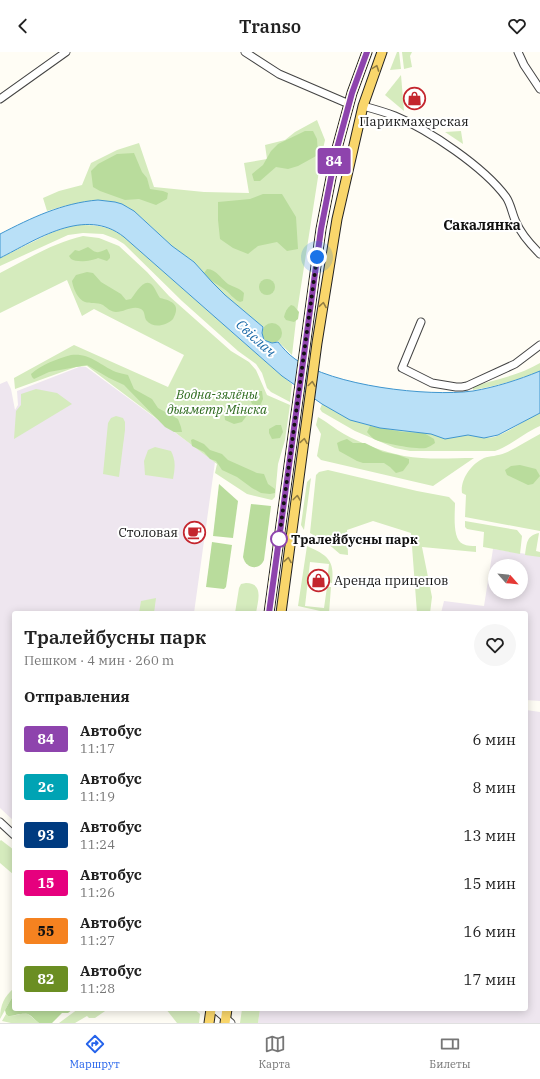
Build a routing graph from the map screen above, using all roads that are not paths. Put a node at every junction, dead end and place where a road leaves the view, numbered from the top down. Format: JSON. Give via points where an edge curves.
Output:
{"nodes":[{"id":1,"x":66,"y":52,"type":"edge"},
{"id":2,"x":245,"y":52,"type":"edge"},
{"id":3,"x":366,"y":52,"type":"edge"},
{"id":4,"x":382,"y":52,"type":"edge"},
{"id":5,"x":518,"y":52,"type":"edge"},
{"id":6,"x":540,"y":89,"type":"edge"},
{"id":7,"x":0,"y":99,"type":"edge"},
{"id":8,"x":349,"y":104,"type":"junction"},
{"id":9,"x":363,"y":106,"type":"junction"},
{"id":10,"x":540,"y":254,"type":"edge"},
{"id":11,"x":421,"y":322,"type":"dead end"},
{"id":12,"x":540,"y":345,"type":"edge"},
{"id":13,"x":274,"y":582,"type":"junction"},
{"id":14,"x":285,"y":584,"type":"junction"},
{"id":15,"x":269,"y":611,"type":"edge"},
{"id":16,"x":281,"y":611,"type":"edge"},
{"id":17,"x":0,"y":822,"type":"edge"},
{"id":18,"x":12,"y":833,"type":"edge"},
{"id":19,"x":211,"y":1011,"type":"edge"},
{"id":20,"x":218,"y":1011,"type":"edge"},
{"id":21,"x":227,"y":1018,"type":"edge"},
{"id":22,"x":209,"y":1023,"type":"edge"}],
"edges":[{"from":1,"to":7,"type":"street"},
{"from":2,"to":8,"type":"street","via":[[279,74]]},
{"from":3,"to":8,"type":"main road"},
{"from":9,"to":4,"type":"main road","one_way":true},
{"from":5,"to":6,"type":"street"},
{"from":8,"to":13,"type":"main road","via":[[321,229]]},
{"from":9,"to":10,"type":"street","via":[[410,123],[454,150],[477,168],[507,198],[516,224]]},
{"from":14,"to":9,"type":"main road","one_way":true,"via":[[317,344],[337,219]]},
{"from":11,"to":12,"type":"street","via":[[402,368],[432,383],[467,386],[515,364]]},
{"from":13,"to":14,"type":"street"},
{"from":13,"to":15,"type":"main road"},
{"from":14,"to":16,"type":"main road"},
{"from":17,"to":18,"type":"street"},
{"from":19,"to":22,"type":"main road"},
{"from":20,"to":21,"type":"street"}]}
